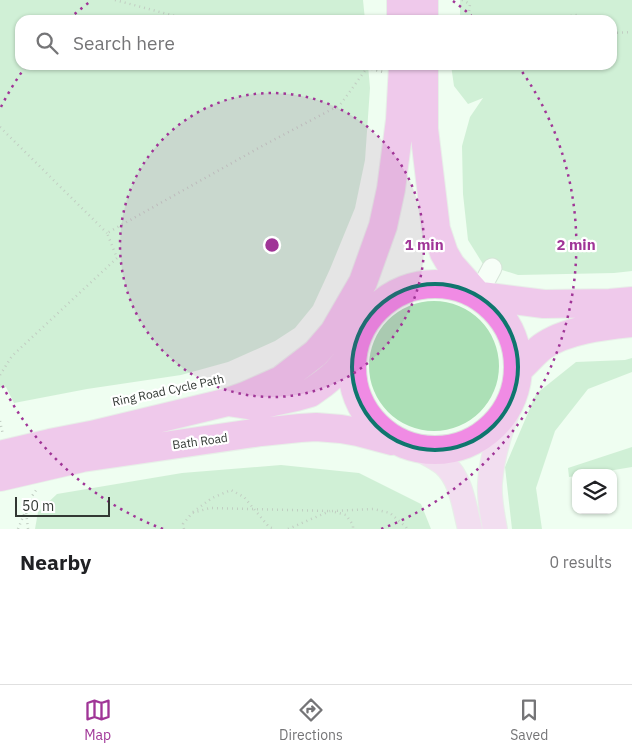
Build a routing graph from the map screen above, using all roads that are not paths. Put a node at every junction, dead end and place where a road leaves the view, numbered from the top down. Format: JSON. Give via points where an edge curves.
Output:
{"nodes":[{"id":1,"x":401,"y":0,"type":"edge"},
{"id":2,"x":424,"y":0,"type":"edge"},
{"id":3,"x":401,"y":15,"type":"edge"},
{"id":4,"x":424,"y":15,"type":"edge"},
{"id":5,"x":394,"y":70,"type":"edge"},
{"id":6,"x":394,"y":70,"type":"edge"},
{"id":7,"x":424,"y":70,"type":"edge"},
{"id":8,"x":492,"y":268,"type":"dead end"},
{"id":9,"x":478,"y":294,"type":"junction"},
{"id":10,"x":632,"y":301,"type":"edge"},
{"id":11,"x":366,"y":319,"type":"junction"},
{"id":12,"x":632,"y":323,"type":"edge"},
{"id":13,"x":353,"y":349,"type":"junction"},
{"id":14,"x":519,"y":369,"type":"junction"},
{"id":15,"x":512,"y":400,"type":"junction"},
{"id":16,"x":228,"y":402,"type":"junction"},
{"id":17,"x":1,"y":441,"type":"edge"},
{"id":18,"x":409,"y":446,"type":"junction"},
{"id":19,"x":0,"y":476,"type":"edge"},
{"id":20,"x":470,"y":529,"type":"edge"},
{"id":21,"x":495,"y":529,"type":"edge"}],
"edges":[{"from":1,"to":3,"type":"highway"},
{"from":2,"to":4,"type":"highway"},
{"from":5,"to":11,"type":"highway","via":[[405,155],[402,211],[392,253]]},
{"from":6,"to":16,"type":"highway","via":[[400,120],[392,189],[363,282],[334,332],[316,353],[281,380]]},
{"from":7,"to":9,"type":"highway","via":[[424,129],[436,229],[451,265]]},
{"from":8,"to":9,"type":"lane"},
{"from":9,"to":10,"type":"highway","via":[[544,304]]},
{"from":9,"to":11,"type":"highway","via":[[458,286],[423,284],[394,294]]},
{"from":9,"to":14,"type":"highway","via":[[492,304],[511,330]]},
{"from":11,"to":13,"type":"highway"},
{"from":12,"to":14,"type":"highway","via":[[562,336],[543,346]]},
{"from":13,"to":16,"type":"highway","via":[[336,373],[310,393],[254,406]]},
{"from":13,"to":18,"type":"highway","via":[[352,380],[360,403],[375,425]]},
{"from":14,"to":15,"type":"highway"},
{"from":15,"to":18,"type":"highway","via":[[498,422],[476,440],[448,449]]},
{"from":15,"to":21,"type":"main road","via":[[501,426],[492,466],[490,497]]},
{"from":16,"to":17,"type":"highway","via":[[50,443]]},
{"from":18,"to":19,"type":"highway","name":"Bath Road","via":[[358,432],[300,428],[82,458]]},
{"from":18,"to":20,"type":"main road","via":[[444,464],[452,474],[459,486]]}]}
